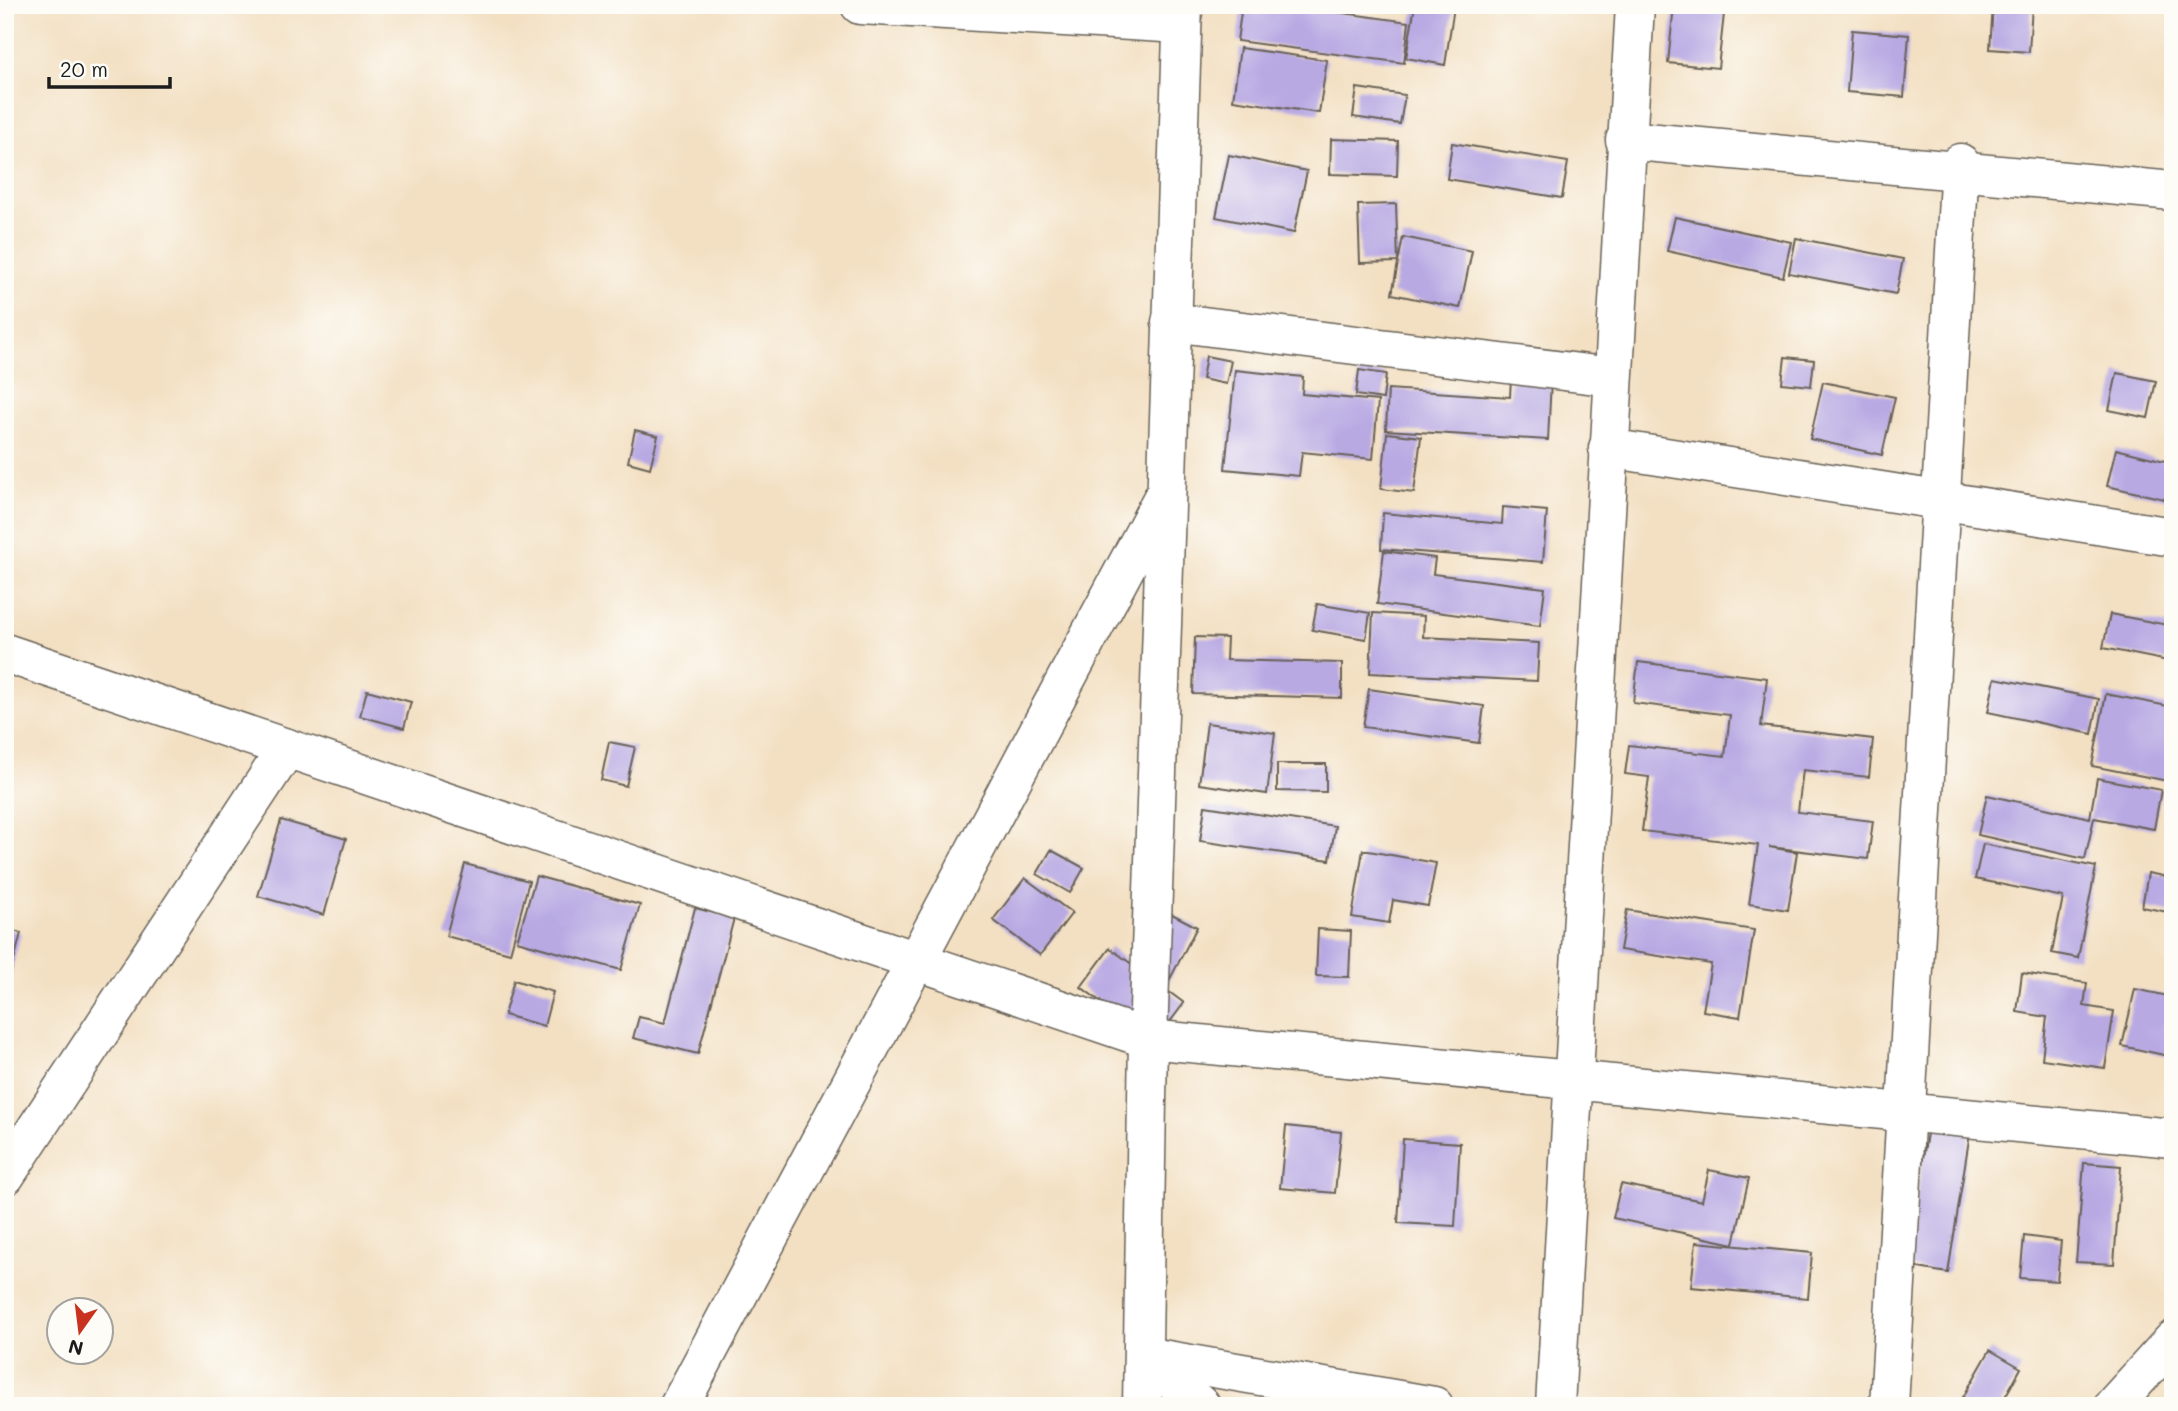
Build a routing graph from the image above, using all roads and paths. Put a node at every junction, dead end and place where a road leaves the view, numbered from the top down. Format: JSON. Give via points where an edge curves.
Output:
{"nodes":[{"id":1,"x":860,"y":5,"type":"edge"},
{"id":2,"x":1635,"y":5,"type":"edge"},
{"id":3,"x":1182,"y":15,"type":"edge"},
{"id":4,"x":1625,"y":140,"type":"junction"},
{"id":5,"x":1960,"y":167,"type":"junction"},
{"id":6,"x":2173,"y":191,"type":"edge"},
{"id":7,"x":1171,"y":321,"type":"junction"},
{"id":8,"x":1612,"y":377,"type":"junction"},
{"id":9,"x":1608,"y":448,"type":"junction"},
{"id":10,"x":1166,"y":492,"type":"junction"},
{"id":11,"x":1941,"y":500,"type":"junction"},
{"id":12,"x":2173,"y":537,"type":"edge"},
{"id":13,"x":5,"y":653,"type":"edge"},
{"id":14,"x":287,"y":748,"type":"junction"},
{"id":15,"x":917,"y":961,"type":"junction"},
{"id":16,"x":1148,"y":1039,"type":"junction"},
{"id":17,"x":1573,"y":1081,"type":"junction"},
{"id":18,"x":1905,"y":1113,"type":"junction"},
{"id":19,"x":2173,"y":1138,"type":"edge"},
{"id":20,"x":5,"y":1176,"type":"edge"},
{"id":21,"x":2173,"y":1340,"type":"edge"},
{"id":22,"x":1144,"y":1356,"type":"junction"},
{"id":23,"x":679,"y":1406,"type":"edge"},
{"id":24,"x":1142,"y":1406,"type":"edge"},
{"id":25,"x":1201,"y":1406,"type":"edge"},
{"id":26,"x":1434,"y":1406,"type":"edge"},
{"id":27,"x":1555,"y":1406,"type":"edge"},
{"id":28,"x":1889,"y":1406,"type":"edge"},
{"id":29,"x":2113,"y":1406,"type":"edge"}],
"edges":[{"from":1,"to":3,"type":"street"},
{"from":2,"to":4,"type":"street"},
{"from":3,"to":7,"type":"street"},
{"from":4,"to":5,"type":"street"},
{"from":4,"to":8,"type":"street"},
{"from":5,"to":6,"type":"street"},
{"from":5,"to":11,"type":"street"},
{"from":7,"to":8,"type":"street"},
{"from":7,"to":10,"type":"street"},
{"from":8,"to":9,"type":"street"},
{"from":9,"to":11,"type":"street"},
{"from":9,"to":17,"type":"street"},
{"from":10,"to":15,"type":"street"},
{"from":10,"to":16,"type":"street"},
{"from":11,"to":12,"type":"street"},
{"from":11,"to":18,"type":"street"},
{"from":13,"to":14,"type":"street"},
{"from":14,"to":15,"type":"street"},
{"from":14,"to":20,"type":"street"},
{"from":15,"to":16,"type":"street"},
{"from":15,"to":23,"type":"street"},
{"from":16,"to":17,"type":"street"},
{"from":16,"to":22,"type":"street"},
{"from":17,"to":18,"type":"street"},
{"from":17,"to":27,"type":"street"},
{"from":18,"to":19,"type":"street"},
{"from":18,"to":28,"type":"street"},
{"from":21,"to":29,"type":"street"},
{"from":22,"to":24,"type":"street"},
{"from":22,"to":25,"type":"street"},
{"from":22,"to":26,"type":"street"}]}
